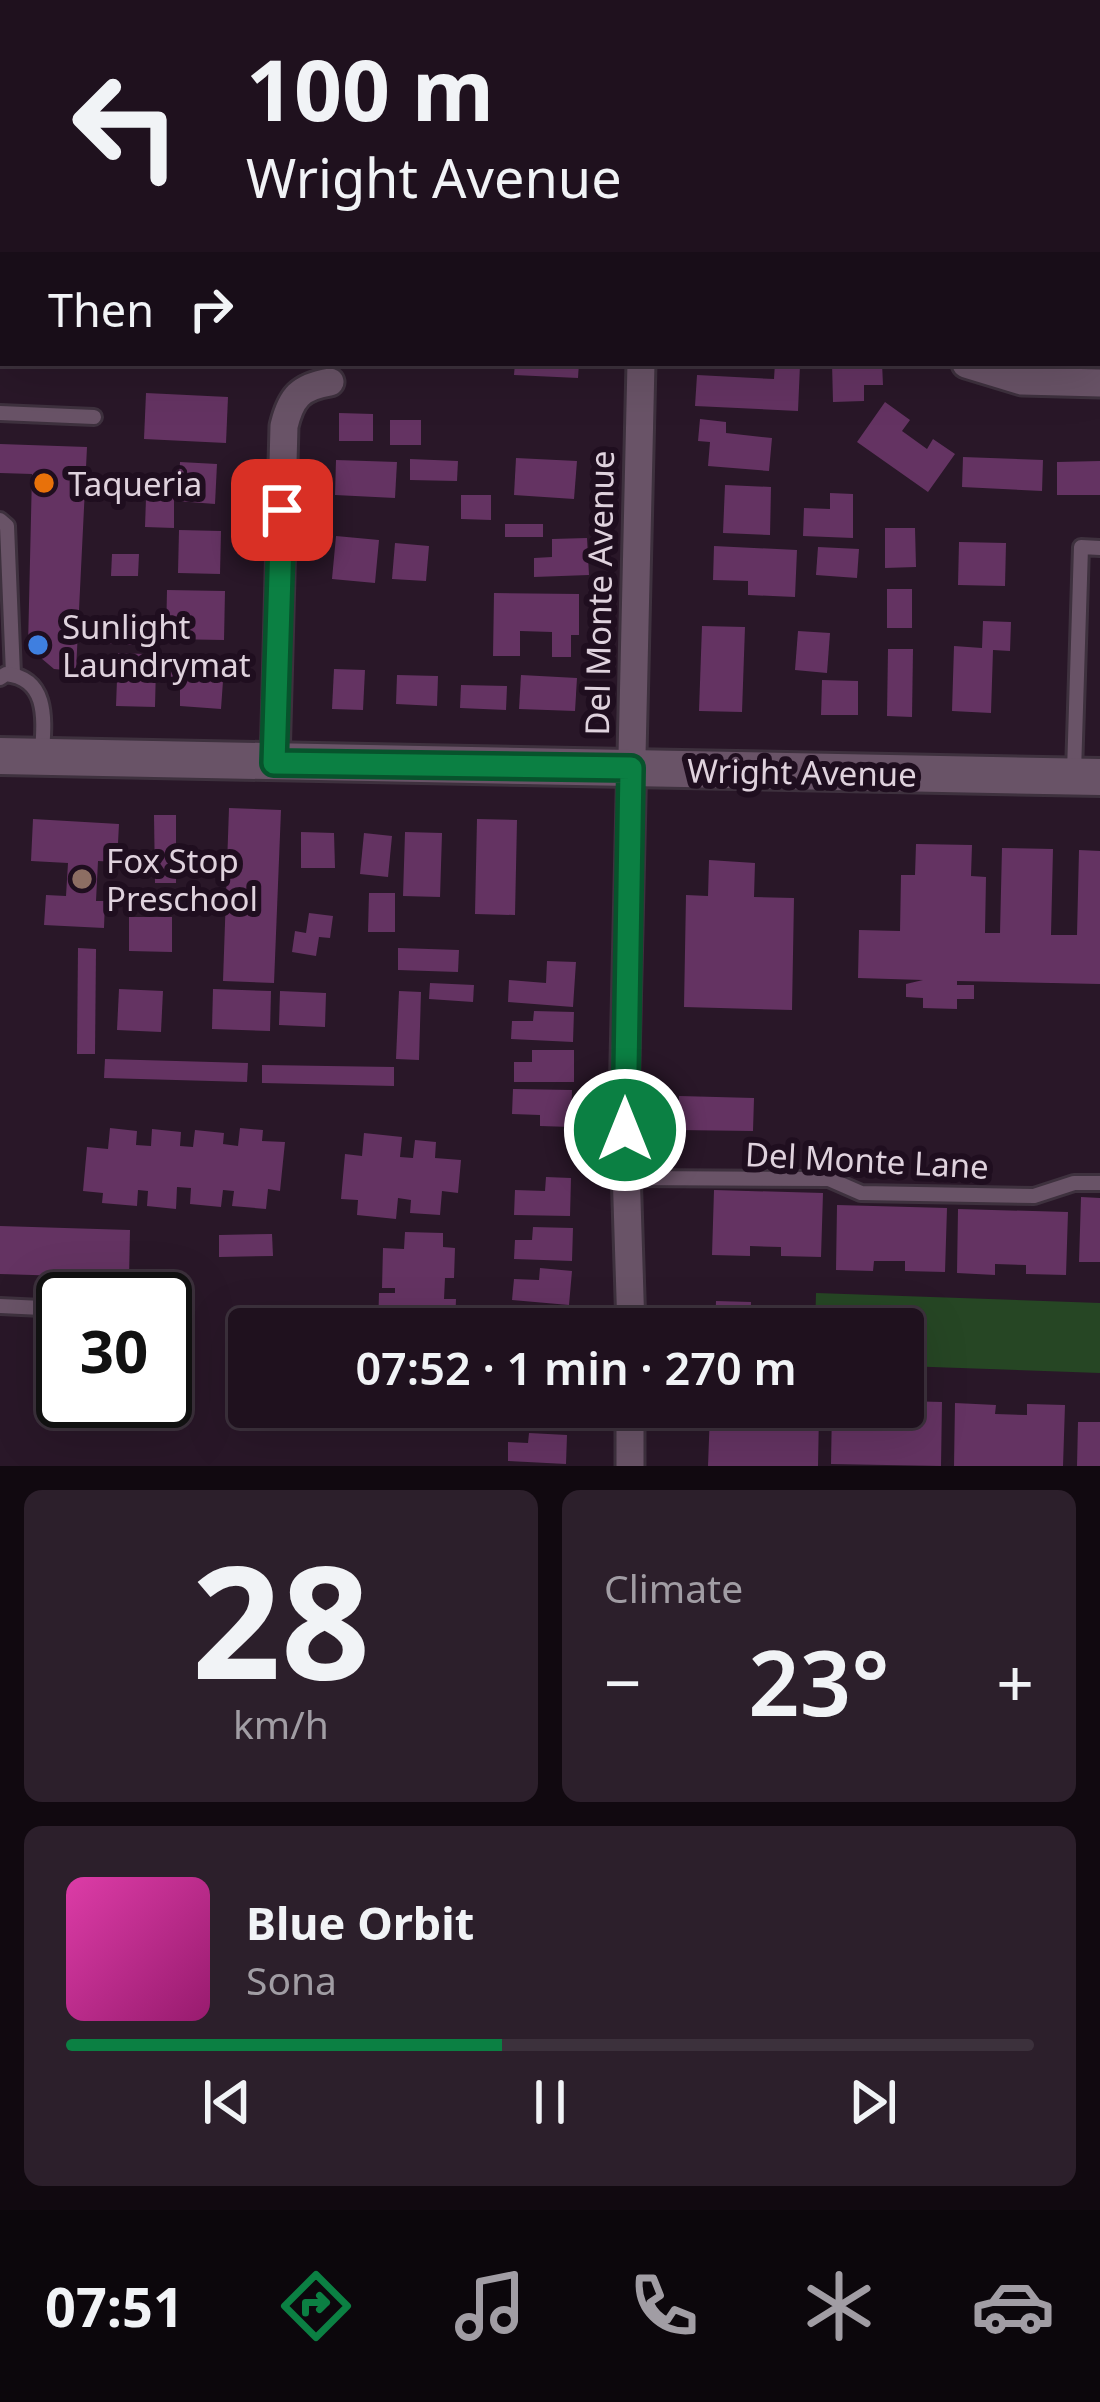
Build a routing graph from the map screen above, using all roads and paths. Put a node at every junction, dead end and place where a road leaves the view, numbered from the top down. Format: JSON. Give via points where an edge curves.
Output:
{"nodes":[{"id":1,"x":641,"y":366,"type":"edge"},
{"id":2,"x":973,"y":366,"type":"edge"},
{"id":3,"x":330,"y":382,"type":"dead end"},
{"id":4,"x":1100,"y":383,"type":"edge"},
{"id":5,"x":0,"y":413,"type":"edge"},
{"id":6,"x":94,"y":417,"type":"dead end"},
{"id":7,"x":0,"y":520,"type":"edge"},
{"id":8,"x":1100,"y":548,"type":"edge"},
{"id":9,"x":7,"y":676,"type":"edge"},
{"id":10,"x":0,"y":756,"type":"edge"},
{"id":11,"x":42,"y":757,"type":"junction"},
{"id":12,"x":274,"y":763,"type":"junction"},
{"id":13,"x":631,"y":768,"type":"junction"},
{"id":14,"x":1087,"y":777,"type":"edge"},
{"id":15,"x":630,"y":1178,"type":"junction"},
{"id":16,"x":1100,"y":1184,"type":"edge"},
{"id":17,"x":0,"y":1306,"type":"edge"},
{"id":18,"x":36,"y":1308,"type":"edge"},
{"id":19,"x":631,"y":1308,"type":"edge"},
{"id":20,"x":630,"y":1428,"type":"edge"},
{"id":21,"x":630,"y":1466,"type":"edge"}],
"edges":[{"from":1,"to":13,"type":"street","name":"Del Monte Avenue"},
{"from":2,"to":4,"type":"street","via":[[1022,381]]},
{"from":3,"to":12,"type":"street","via":[[305,386],[284,426]]},
{"from":5,"to":6,"type":"lane"},
{"from":7,"to":9,"type":"lane","via":[[8,526],[12,578]]},
{"from":8,"to":14,"type":"lane","via":[[1081,548]]},
{"from":9,"to":11,"type":"lane","via":[[25,678],[40,696]]},
{"from":10,"to":11,"type":"street","name":"Wright Avenue"},
{"from":11,"to":12,"type":"street","name":"Wright Avenue"},
{"from":12,"to":13,"type":"street","name":"Wright Avenue"},
{"from":13,"to":14,"type":"street","name":"Wright Avenue"},
{"from":13,"to":15,"type":"street","name":"Del Monte Avenue","via":[[624,1104]]},
{"from":15,"to":16,"type":"lane","name":"Del Monte Lane","via":[[829,1179],[861,1193],[1034,1196]]},
{"from":15,"to":19,"type":"street","name":"Del Monte Avenue"},
{"from":17,"to":18,"type":"lane"},
{"from":20,"to":21,"type":"street"}]}
